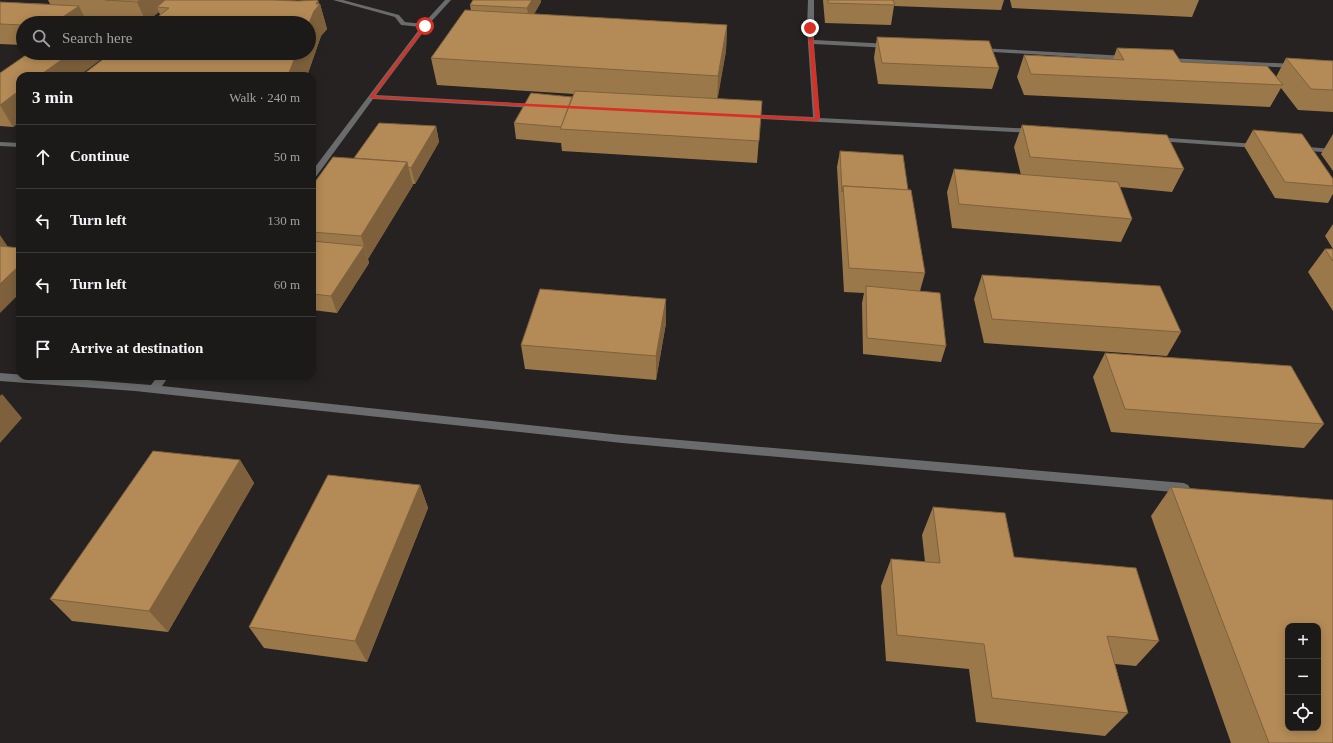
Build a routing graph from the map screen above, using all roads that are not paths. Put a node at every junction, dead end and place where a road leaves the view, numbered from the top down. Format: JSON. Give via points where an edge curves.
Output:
{"nodes":[{"id":1,"x":336,"y":0,"type":"edge"},
{"id":2,"x":448,"y":0,"type":"edge"},
{"id":3,"x":811,"y":0,"type":"edge"},
{"id":4,"x":425,"y":26,"type":"junction"},
{"id":5,"x":811,"y":42,"type":"junction"},
{"id":6,"x":898,"y":46,"type":"edge"},
{"id":7,"x":969,"y":50,"type":"edge"},
{"id":8,"x":1135,"y":58,"type":"edge"},
{"id":9,"x":1159,"y":60,"type":"edge"},
{"id":10,"x":1301,"y":67,"type":"edge"},
{"id":11,"x":371,"y":97,"type":"junction"},
{"id":12,"x":540,"y":106,"type":"edge"},
{"id":13,"x":738,"y":115,"type":"edge"},
{"id":14,"x":817,"y":119,"type":"junction"},
{"id":15,"x":1045,"y":132,"type":"edge"},
{"id":16,"x":1147,"y":138,"type":"edge"},
{"id":17,"x":0,"y":144,"type":"edge"},
{"id":18,"x":16,"y":145,"type":"edge"},
{"id":19,"x":1263,"y":146,"type":"edge"},
{"id":20,"x":1294,"y":148,"type":"edge"},
{"id":21,"x":1333,"y":151,"type":"edge"},
{"id":22,"x":316,"y":166,"type":"edge"},
{"id":23,"x":0,"y":377,"type":"edge"},
{"id":24,"x":16,"y":378,"type":"edge"},
{"id":25,"x":38,"y":380,"type":"edge"},
{"id":26,"x":161,"y":380,"type":"edge"},
{"id":27,"x":154,"y":389,"type":"junction"},
{"id":28,"x":1191,"y":489,"type":"edge"}],
"edges":[{"from":1,"to":4,"type":"lane","via":[[397,16],[402,24]]},
{"from":2,"to":4,"type":"lane"},
{"from":3,"to":5,"type":"lane"},
{"from":4,"to":11,"type":"lane"},
{"from":5,"to":6,"type":"lane"},
{"from":5,"to":14,"type":"lane"},
{"from":7,"to":8,"type":"lane"},
{"from":9,"to":10,"type":"lane"},
{"from":11,"to":12,"type":"lane"},
{"from":11,"to":22,"type":"lane"},
{"from":13,"to":14,"type":"lane"},
{"from":14,"to":15,"type":"lane"},
{"from":16,"to":19,"type":"lane"},
{"from":17,"to":18,"type":"lane"},
{"from":20,"to":21,"type":"lane"},
{"from":23,"to":24,"type":"lane"},
{"from":25,"to":27,"type":"lane"},
{"from":26,"to":27,"type":"lane"},
{"from":27,"to":28,"type":"lane","via":[[622,439]]}]}
